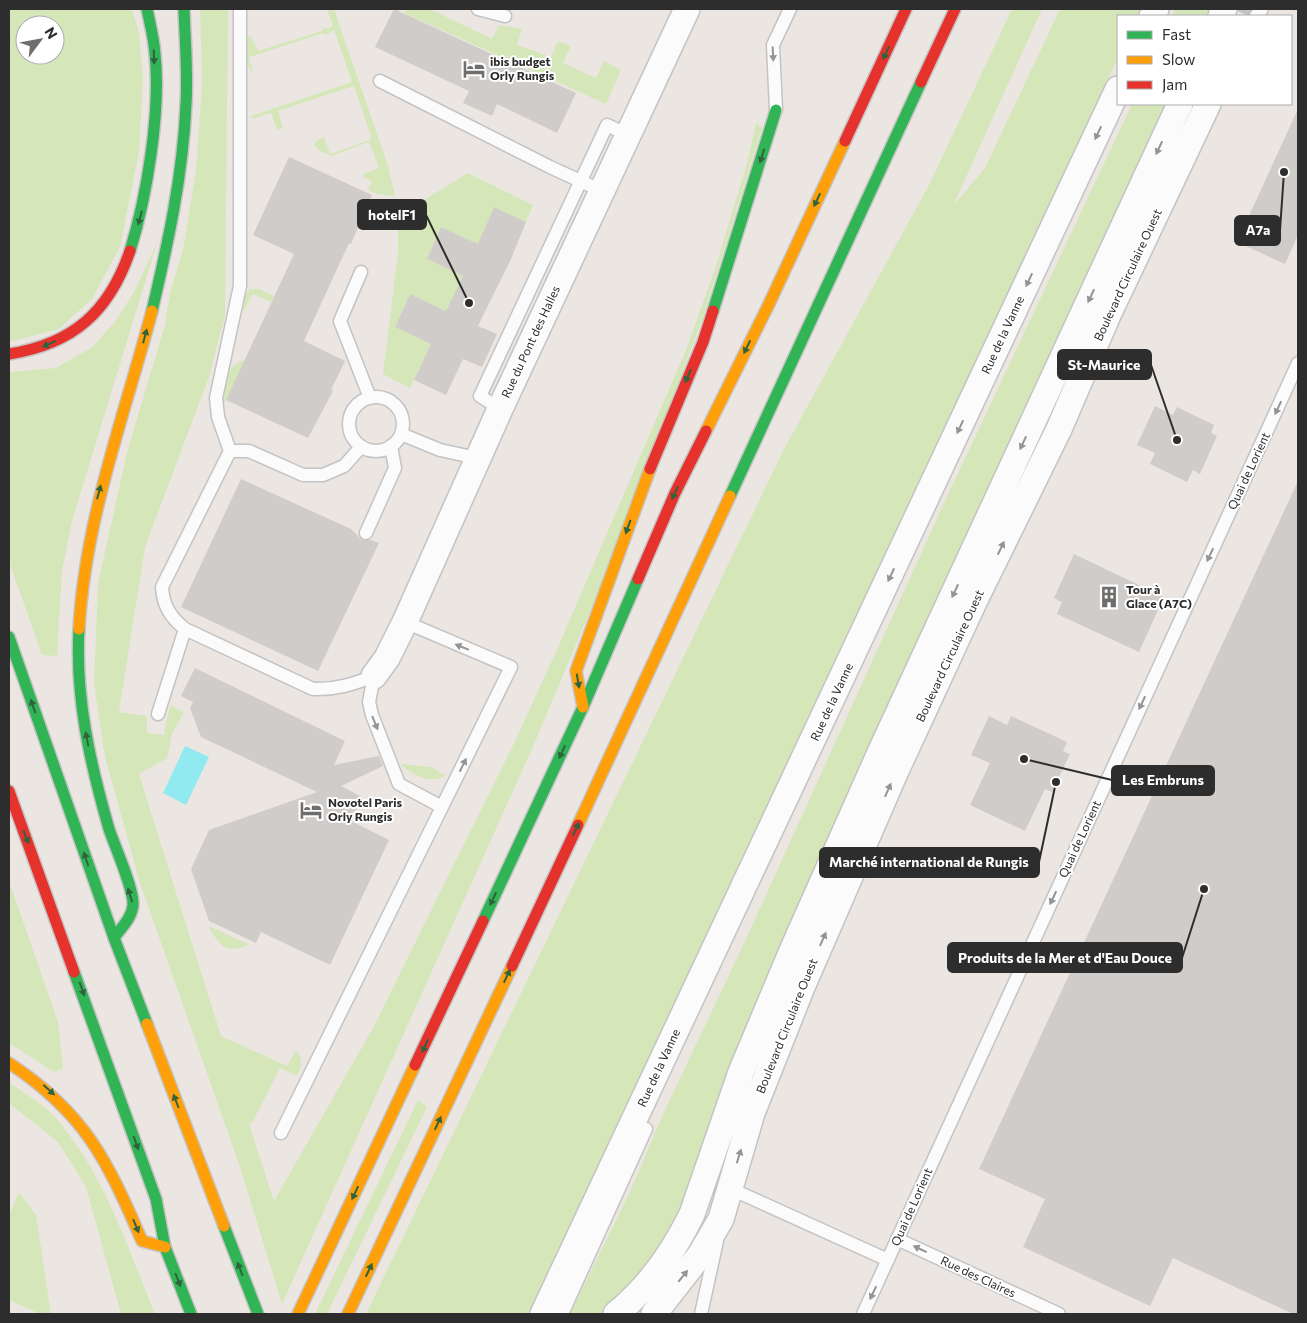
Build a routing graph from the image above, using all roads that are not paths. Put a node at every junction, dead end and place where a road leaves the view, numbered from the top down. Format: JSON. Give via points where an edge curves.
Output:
{"nodes":[{"id":1,"x":147,"y":9,"type":"edge"},
{"id":2,"x":184,"y":9,"type":"edge"},
{"id":3,"x":240,"y":9,"type":"edge"},
{"id":4,"x":478,"y":9,"type":"edge"},
{"id":5,"x":688,"y":9,"type":"edge"},
{"id":6,"x":790,"y":9,"type":"edge"},
{"id":7,"x":906,"y":9,"type":"edge"},
{"id":8,"x":955,"y":9,"type":"edge"},
{"id":9,"x":504,"y":16,"type":"dead end"},
{"id":10,"x":380,"y":82,"type":"dead end"},
{"id":11,"x":1117,"y":91,"type":"edge"},
{"id":12,"x":1180,"y":105,"type":"edge"},
{"id":13,"x":1208,"y":105,"type":"edge"},
{"id":14,"x":776,"y":110,"type":"joint"},
{"id":15,"x":591,"y":186,"type":"junction"},
{"id":16,"x":361,"y":272,"type":"dead end"},
{"id":17,"x":9,"y":354,"type":"edge"},
{"id":18,"x":1298,"y":363,"type":"edge"},
{"id":19,"x":370,"y":398,"type":"junction"},
{"id":20,"x":401,"y":434,"type":"junction"},
{"id":21,"x":391,"y":446,"type":"junction"},
{"id":22,"x":361,"y":447,"type":"junction"},
{"id":23,"x":230,"y":451,"type":"junction"},
{"id":24,"x":477,"y":458,"type":"junction"},
{"id":25,"x":366,"y":533,"type":"dead end"},
{"id":26,"x":405,"y":622,"type":"junction"},
{"id":27,"x":185,"y":629,"type":"junction"},
{"id":28,"x":9,"y":637,"type":"edge"},
{"id":29,"x":374,"y":676,"type":"junction"},
{"id":30,"x":582,"y":708,"type":"junction"},
{"id":31,"x":158,"y":714,"type":"dead end"},
{"id":32,"x":9,"y":791,"type":"edge"},
{"id":33,"x":442,"y":807,"type":"junction"},
{"id":34,"x":114,"y":938,"type":"junction"},
{"id":35,"x":9,"y":1063,"type":"edge"},
{"id":36,"x":646,"y":1129,"type":"dead end"},
{"id":37,"x":281,"y":1133,"type":"dead end"},
{"id":38,"x":729,"y":1188,"type":"junction"},
{"id":39,"x":721,"y":1219,"type":"junction"},
{"id":40,"x":897,"y":1239,"type":"junction"},
{"id":41,"x":165,"y":1247,"type":"junction"},
{"id":42,"x":888,"y":1260,"type":"junction"},
{"id":43,"x":191,"y":1314,"type":"edge"},
{"id":44,"x":258,"y":1314,"type":"edge"},
{"id":45,"x":298,"y":1314,"type":"edge"},
{"id":46,"x":348,"y":1314,"type":"edge"},
{"id":47,"x":544,"y":1314,"type":"edge"},
{"id":48,"x":562,"y":1314,"type":"edge"},
{"id":49,"x":616,"y":1314,"type":"edge"},
{"id":50,"x":654,"y":1314,"type":"edge"},
{"id":51,"x":701,"y":1314,"type":"edge"},
{"id":52,"x":863,"y":1314,"type":"edge"},
{"id":53,"x":1059,"y":1314,"type":"edge"}],
"edges":[{"from":1,"to":17,"type":"highway","one_way":true,"via":[[154,43],[156,103],[143,205],[134,242],[118,280],[98,311],[72,334],[35,351]]},
{"from":34,"to":2,"type":"highway","one_way":true,"via":[[126,922],[133,903],[87,742],[77,659],[78,609],[92,516],[140,355],[176,200],[187,87]]},
{"from":3,"to":23,"type":"lane","via":[[240,286],[216,398],[218,417]]},
{"from":4,"to":9,"type":"lane"},
{"from":5,"to":15,"type":"street","name":"Rue du Pont des Halles","via":[[628,136]]},
{"from":6,"to":14,"type":"lane","one_way":true,"via":[[773,45]]},
{"from":7,"to":30,"type":"highway","one_way":true,"via":[[769,304],[675,493]]},
{"from":46,"to":8,"type":"highway","one_way":true},
{"from":10,"to":15,"type":"lane"},
{"from":11,"to":47,"type":"street","name":"Rue de la Vanne","one_way":true},
{"from":12,"to":49,"type":"street","one_way":true,"via":[[887,737],[794,946],[741,1072],[692,1214],[684,1231],[650,1279],[637,1296]]},
{"from":38,"to":13,"type":"street","name":"Boulevard Circulaire Ouest","one_way":true,"via":[[752,1113],[802,987],[895,773],[1059,429],[1108,315]]},
{"from":14,"to":30,"type":"highway","one_way":true,"via":[[703,342],[660,441],[576,671]]},
{"from":15,"to":24,"type":"street","name":"Rue du Pont des Halles"},
{"from":16,"to":19,"type":"lane","via":[[340,321]]},
{"from":18,"to":40,"type":"lane","name":"Quai de Lorient","one_way":true},
{"from":19,"to":20,"type":"lane","via":[[380,397],[398,409],[402,418]]},
{"from":19,"to":22,"type":"lane","via":[[353,409],[350,419],[349,430]]},
{"from":20,"to":21,"type":"lane"},
{"from":20,"to":24,"type":"lane","via":[[440,450]]},
{"from":21,"to":22,"type":"lane","via":[[371,451]]},
{"from":21,"to":25,"type":"lane","via":[[395,468]]},
{"from":22,"to":23,"type":"lane","via":[[344,466],[322,475],[303,475],[249,451]]},
{"from":23,"to":27,"type":"lane","via":[[162,587],[162,599],[167,609]]},
{"from":24,"to":26,"type":"street","name":"Rue du Pont des Halles"},
{"from":26,"to":29,"type":"street","name":"Rue du Pont des Halles"},
{"from":33,"to":26,"type":"lane","one_way":true,"via":[[511,667]]},
{"from":27,"to":29,"type":"lane","via":[[313,689],[329,690]]},
{"from":27,"to":31,"type":"lane"},
{"from":34,"to":28,"type":"highway","one_way":true},
{"from":29,"to":33,"type":"lane","one_way":true,"via":[[369,702],[372,715],[399,784]]},
{"from":30,"to":45,"type":"highway","one_way":true},
{"from":32,"to":41,"type":"highway","one_way":true,"via":[[156,1199]]},
{"from":33,"to":37,"type":"lane"},
{"from":44,"to":34,"type":"highway","one_way":true},
{"from":35,"to":41,"type":"highway","one_way":true,"via":[[50,1090],[79,1120],[111,1170],[142,1241]]},
{"from":36,"to":48,"type":"lane"},
{"from":38,"to":39,"type":"street","name":"Boulevard Circulaire Ouest"},
{"from":38,"to":42,"type":"lane"},
{"from":50,"to":39,"type":"street","name":"Boulevard Circulaire Ouest","one_way":true,"via":[[700,1255]]},
{"from":39,"to":51,"type":"lane"},
{"from":40,"to":42,"type":"lane","name":"Quai de Lorient"},
{"from":53,"to":40,"type":"lane","name":"Rue des Claires","one_way":true},
{"from":41,"to":43,"type":"highway","one_way":true},
{"from":42,"to":52,"type":"lane","name":"Quai de Lorient","one_way":true}]}
